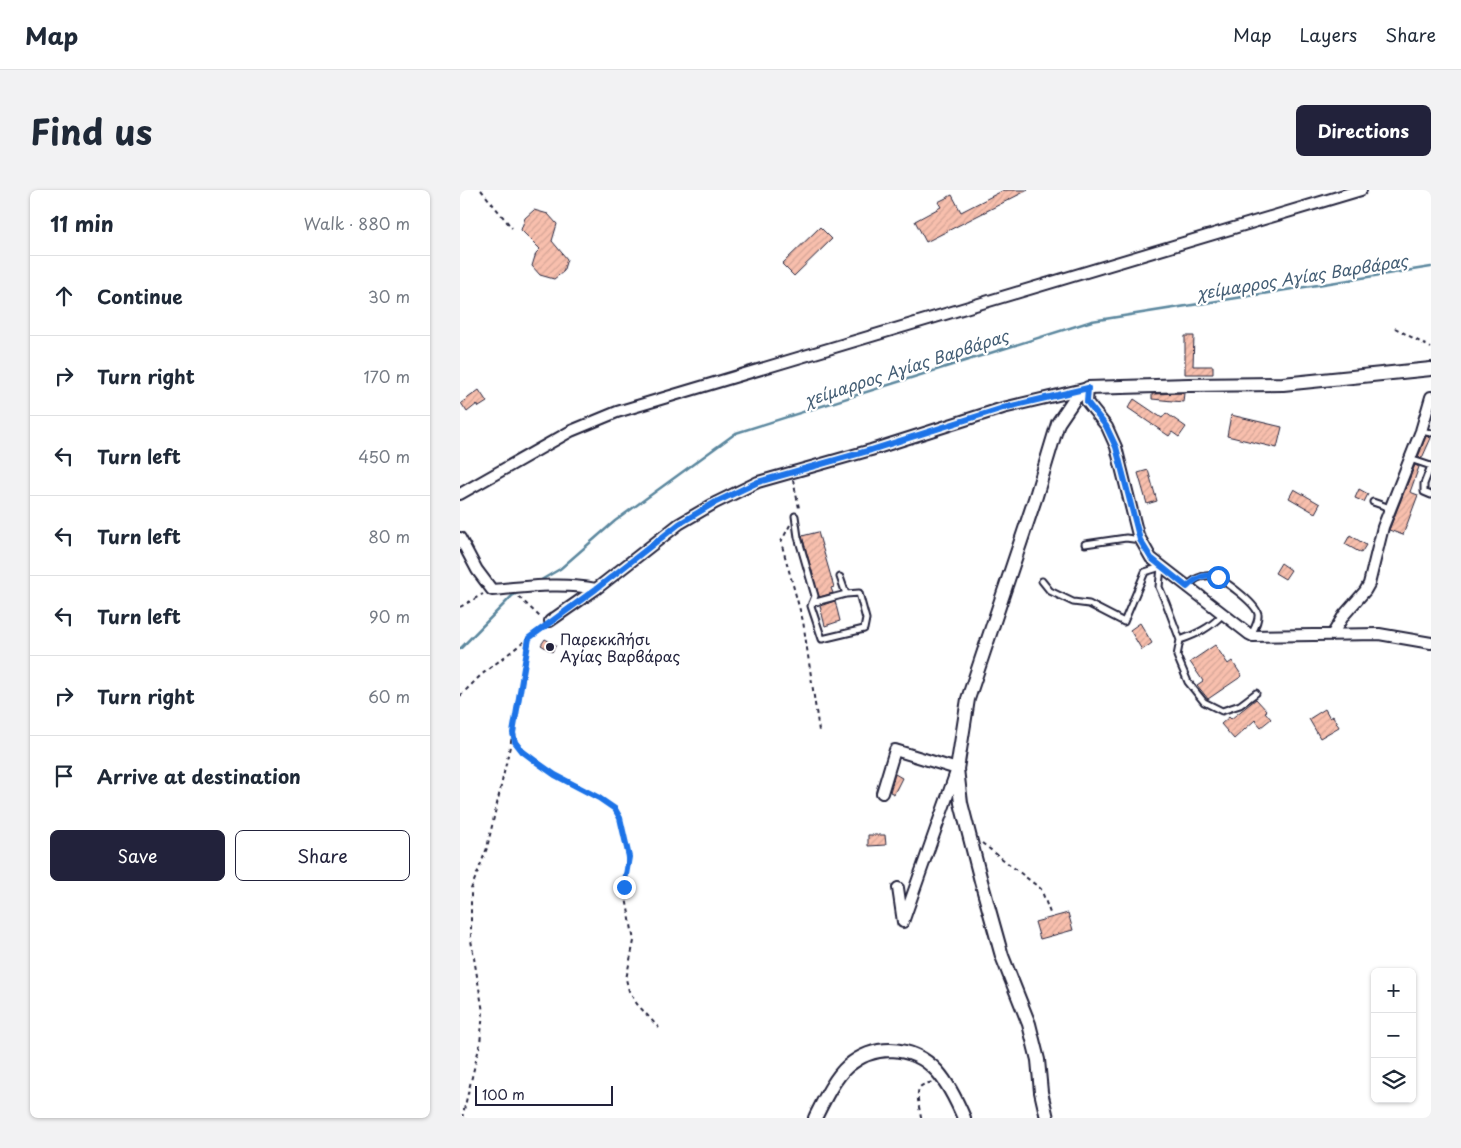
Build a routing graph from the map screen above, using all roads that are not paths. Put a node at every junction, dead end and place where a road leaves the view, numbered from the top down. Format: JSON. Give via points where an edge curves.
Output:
{"nodes":[{"id":1,"x":1361,"y":190,"type":"edge"},
{"id":2,"x":1431,"y":369,"type":"edge"},
{"id":3,"x":1088,"y":388,"type":"junction"},
{"id":4,"x":1431,"y":397,"type":"edge"},
{"id":5,"x":1426,"y":432,"type":"edge"},
{"id":6,"x":1409,"y":458,"type":"junction"},
{"id":7,"x":1431,"y":466,"type":"edge"},
{"id":8,"x":460,"y":494,"type":"edge"},
{"id":9,"x":1431,"y":495,"type":"edge"},
{"id":10,"x":1373,"y":502,"type":"dead end"},
{"id":11,"x":1391,"y":508,"type":"junction"},
{"id":12,"x":795,"y":516,"type":"road end"},
{"id":13,"x":460,"y":538,"type":"edge"},
{"id":14,"x":1140,"y":540,"type":"junction"},
{"id":15,"x":1085,"y":544,"type":"dead end"},
{"id":16,"x":1161,"y":567,"type":"junction"},
{"id":17,"x":840,"y":577,"type":"dead end"},
{"id":18,"x":1042,"y":581,"type":"dead end"},
{"id":19,"x":1187,"y":587,"type":"junction"},
{"id":20,"x":596,"y":589,"type":"junction"},
{"id":21,"x":846,"y":594,"type":"junction"},
{"id":22,"x":812,"y":603,"type":"junction"},
{"id":23,"x":1223,"y":614,"type":"junction"},
{"id":24,"x":550,"y":621,"type":"road end"},
{"id":25,"x":1332,"y":635,"type":"junction"},
{"id":26,"x":1251,"y":636,"type":"junction"},
{"id":27,"x":1180,"y":640,"type":"junction"},
{"id":28,"x":1431,"y":643,"type":"edge"},
{"id":29,"x":1256,"y":693,"type":"dead end"},
{"id":30,"x":957,"y":769,"type":"junction"},
{"id":31,"x":882,"y":793,"type":"dead end"},
{"id":32,"x":898,"y":888,"type":"dead end"},
{"id":33,"x":815,"y":1118,"type":"edge"},
{"id":34,"x":964,"y":1118,"type":"edge"},
{"id":35,"x":1047,"y":1118,"type":"edge"}],
"edges":[{"from":1,"to":8,"type":"street","via":[[617,412],[571,431]]},
{"from":2,"to":3,"type":"street","via":[[1283,384]]},
{"from":3,"to":14,"type":"street","via":[[1087,402],[1106,426],[1116,447]]},
{"from":3,"to":20,"type":"street","via":[[1003,408],[758,482],[700,511]]},
{"from":3,"to":30,"type":"street","via":[[1075,398],[1058,423],[968,699]]},
{"from":4,"to":5,"type":"street"},
{"from":5,"to":6,"type":"street"},
{"from":6,"to":7,"type":"lane"},
{"from":6,"to":11,"type":"street"},
{"from":7,"to":9,"type":"lane","via":[[1424,492]]},
{"from":10,"to":11,"type":"lane"},
{"from":11,"to":25,"type":"street","via":[[1369,584]]},
{"from":12,"to":22,"type":"lane","via":[[815,596]]},
{"from":13,"to":20,"type":"street","via":[[492,590],[563,586]]},
{"from":14,"to":15,"type":"lane","via":[[1126,538]]},
{"from":14,"to":16,"type":"street"},
{"from":16,"to":18,"type":"lane","via":[[1145,572],[1124,622],[1089,604],[1073,602],[1050,591]]},
{"from":16,"to":19,"type":"street"},
{"from":16,"to":27,"type":"lane","via":[[1158,587]]},
{"from":17,"to":21,"type":"lane"},
{"from":19,"to":23,"type":"street"},
{"from":19,"to":26,"type":"lane","via":[[1202,576],[1218,577],[1253,605],[1258,613]]},
{"from":20,"to":24,"type":"street"},
{"from":21,"to":22,"type":"lane"},
{"from":21,"to":22,"type":"lane","via":[[859,592],[866,619],[864,629],[822,640]]},
{"from":23,"to":26,"type":"street"},
{"from":23,"to":27,"type":"lane","via":[[1201,632]]},
{"from":25,"to":26,"type":"street"},
{"from":25,"to":28,"type":"street","via":[[1379,634]]},
{"from":27,"to":29,"type":"lane","via":[[1177,656],[1188,682],[1204,702],[1222,711],[1240,705]]},
{"from":30,"to":31,"type":"street","via":[[895,750]]},
{"from":30,"to":32,"type":"street","via":[[903,922]]},
{"from":30,"to":35,"type":"street","via":[[961,803],[1002,956],[1029,1024]]},
{"from":33,"to":34,"type":"street","via":[[846,1067],[866,1054],[882,1050],[900,1050],[921,1057],[934,1067],[945,1080]]}]}
